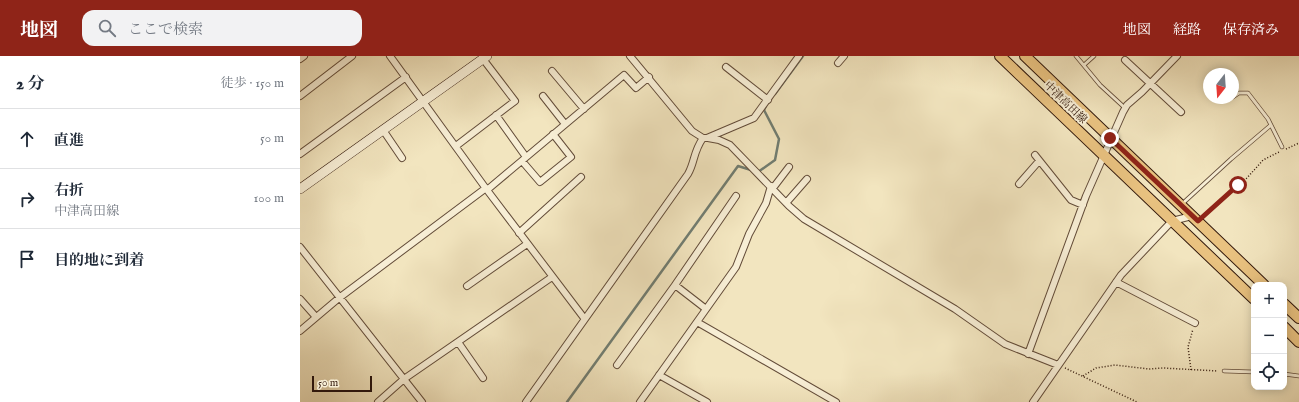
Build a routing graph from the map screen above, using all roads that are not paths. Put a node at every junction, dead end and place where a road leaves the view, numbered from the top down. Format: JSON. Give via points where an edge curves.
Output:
{"nodes":[{"id":1,"x":304,"y":56,"type":"edge"},
{"id":2,"x":352,"y":56,"type":"edge"},
{"id":3,"x":390,"y":56,"type":"edge"},
{"id":4,"x":630,"y":56,"type":"edge"},
{"id":5,"x":799,"y":56,"type":"edge"},
{"id":6,"x":844,"y":56,"type":"edge"},
{"id":7,"x":1000,"y":56,"type":"edge"},
{"id":8,"x":1025,"y":56,"type":"edge"},
{"id":9,"x":1076,"y":56,"type":"edge"},
{"id":10,"x":1094,"y":56,"type":"edge"},
{"id":11,"x":1177,"y":56,"type":"edge"},
{"id":12,"x":485,"y":57,"type":"edge"},
{"id":13,"x":300,"y":59,"type":"edge"},
{"id":14,"x":1125,"y":60,"type":"dead end"},
{"id":15,"x":838,"y":63,"type":"dead end"},
{"id":16,"x":1084,"y":65,"type":"junction"},
{"id":17,"x":726,"y":67,"type":"dead end"},
{"id":18,"x":552,"y":71,"type":"dead end"},
{"id":19,"x":406,"y":77,"type":"junction"},
{"id":20,"x":649,"y":77,"type":"junction"},
{"id":21,"x":1151,"y":84,"type":"junction"},
{"id":22,"x":1239,"y":92,"type":"edge"},
{"id":23,"x":300,"y":96,"type":"edge"},
{"id":24,"x":543,"y":96,"type":"dead end"},
{"id":25,"x":768,"y":100,"type":"junction"},
{"id":26,"x":423,"y":101,"type":"junction"},
{"id":27,"x":1125,"y":108,"type":"junction"},
{"id":28,"x":584,"y":109,"type":"junction"},
{"id":29,"x":1181,"y":112,"type":"dead end"},
{"id":30,"x":496,"y":115,"type":"junction"},
{"id":31,"x":565,"y":124,"type":"junction"},
{"id":32,"x":1271,"y":125,"type":"junction"},
{"id":33,"x":728,"y":129,"type":"junction"},
{"id":34,"x":383,"y":130,"type":"junction"},
{"id":35,"x":553,"y":134,"type":"junction"},
{"id":36,"x":705,"y":138,"type":"junction"},
{"id":37,"x":1110,"y":138,"type":"junction"},
{"id":38,"x":730,"y":145,"type":"junction"},
{"id":39,"x":456,"y":146,"type":"junction"},
{"id":40,"x":1282,"y":146,"type":"dead end"},
{"id":41,"x":300,"y":154,"type":"edge"},
{"id":42,"x":1103,"y":154,"type":"junction"},
{"id":43,"x":1035,"y":155,"type":"dead end"},
{"id":44,"x":402,"y":158,"type":"dead end"},
{"id":45,"x":524,"y":159,"type":"junction"},
{"id":46,"x":1039,"y":161,"type":"junction"},
{"id":47,"x":789,"y":167,"type":"dead end"},
{"id":48,"x":581,"y":177,"type":"dead end"},
{"id":49,"x":807,"y":179,"type":"dead end"},
{"id":50,"x":1019,"y":184,"type":"dead end"},
{"id":51,"x":772,"y":187,"type":"junction"},
{"id":52,"x":300,"y":189,"type":"edge"},
{"id":53,"x":486,"y":189,"type":"junction"},
{"id":54,"x":736,"y":196,"type":"dead end"},
{"id":55,"x":786,"y":203,"type":"junction"},
{"id":56,"x":1083,"y":205,"type":"junction"},
{"id":57,"x":1181,"y":205,"type":"junction"},
{"id":58,"x":1195,"y":219,"type":"junction"},
{"id":59,"x":1172,"y":221,"type":"junction"},
{"id":60,"x":519,"y":233,"type":"junction"},
{"id":61,"x":527,"y":244,"type":"junction"},
{"id":62,"x":300,"y":247,"type":"edge"},
{"id":63,"x":552,"y":277,"type":"junction"},
{"id":64,"x":1116,"y":282,"type":"junction"},
{"id":65,"x":1261,"y":282,"type":"edge"},
{"id":66,"x":674,"y":285,"type":"junction"},
{"id":67,"x":467,"y":286,"type":"dead end"},
{"id":68,"x":1251,"y":296,"type":"edge"},
{"id":69,"x":339,"y":298,"type":"junction"},
{"id":70,"x":300,"y":299,"type":"edge"},
{"id":71,"x":1287,"y":307,"type":"edge"},
{"id":72,"x":706,"y":309,"type":"junction"},
{"id":73,"x":316,"y":317,"type":"junction"},
{"id":74,"x":584,"y":318,"type":"junction"},
{"id":75,"x":1299,"y":318,"type":"edge"},
{"id":76,"x":697,"y":322,"type":"junction"},
{"id":77,"x":1195,"y":323,"type":"road end"},
{"id":78,"x":1287,"y":330,"type":"edge"},
{"id":79,"x":300,"y":331,"type":"edge"},
{"id":80,"x":458,"y":342,"type":"junction"},
{"id":81,"x":1299,"y":342,"type":"edge"},
{"id":82,"x":1028,"y":354,"type":"junction"},
{"id":83,"x":617,"y":365,"type":"dead end"},
{"id":84,"x":1058,"y":365,"type":"junction"},
{"id":85,"x":1224,"y":371,"type":"road end"},
{"id":86,"x":1251,"y":372,"type":"edge"},
{"id":87,"x":1287,"y":374,"type":"edge"},
{"id":88,"x":659,"y":375,"type":"junction"},
{"id":89,"x":1299,"y":376,"type":"edge"},
{"id":90,"x":483,"y":378,"type":"dead end"},
{"id":91,"x":404,"y":379,"type":"junction"},
{"id":92,"x":420,"y":401,"type":"edge"},
{"id":93,"x":378,"y":402,"type":"edge"},
{"id":94,"x":526,"y":402,"type":"edge"},
{"id":95,"x":640,"y":402,"type":"edge"},
{"id":96,"x":707,"y":402,"type":"edge"},
{"id":97,"x":836,"y":402,"type":"edge"},
{"id":98,"x":1033,"y":402,"type":"edge"}],
"edges":[{"from":1,"to":13,"type":"street"},
{"from":2,"to":23,"type":"street"},
{"from":3,"to":19,"type":"street"},
{"from":4,"to":20,"type":"street"},
{"from":5,"to":25,"type":"street"},
{"from":6,"to":15,"type":"street"},
{"from":7,"to":42,"type":"main road","name":"中津高田線"},
{"from":8,"to":37,"type":"main road","name":"中津高田線"},
{"from":9,"to":16,"type":"lane"},
{"from":10,"to":16,"type":"lane"},
{"from":11,"to":21,"type":"street"},
{"from":12,"to":26,"type":"street"},
{"from":12,"to":30,"type":"street","via":[[515,101]]},
{"from":14,"to":21,"type":"street"},
{"from":16,"to":27,"type":"lane","via":[[1100,85]]},
{"from":17,"to":25,"type":"street"},
{"from":18,"to":28,"type":"street"},
{"from":19,"to":26,"type":"street"},
{"from":19,"to":41,"type":"street"},
{"from":20,"to":28,"type":"street","via":[[636,88],[624,75]]},
{"from":20,"to":36,"type":"street","via":[[692,131]]},
{"from":21,"to":27,"type":"street"},
{"from":21,"to":29,"type":"street"},
{"from":22,"to":32,"type":"lane","via":[[1248,93]]},
{"from":24,"to":31,"type":"street"},
{"from":25,"to":33,"type":"street","via":[[754,118]]},
{"from":26,"to":34,"type":"street"},
{"from":26,"to":39,"type":"street"},
{"from":27,"to":37,"type":"street"},
{"from":28,"to":31,"type":"street"},
{"from":30,"to":39,"type":"street"},
{"from":30,"to":45,"type":"street"},
{"from":31,"to":35,"type":"street"},
{"from":32,"to":40,"type":"lane"},
{"from":32,"to":57,"type":"lane"},
{"from":33,"to":36,"type":"street"},
{"from":33,"to":38,"type":"street"},
{"from":34,"to":44,"type":"street"},
{"from":34,"to":52,"type":"street"},
{"from":35,"to":45,"type":"street"},
{"from":35,"to":45,"type":"street","via":[[571,156],[540,182]]},
{"from":36,"to":38,"type":"street","via":[[720,140]]},
{"from":36,"to":74,"type":"street","via":[[694,151],[688,174]]},
{"from":37,"to":42,"type":"street"},
{"from":37,"to":57,"type":"main road","name":"中津高田線"},
{"from":38,"to":51,"type":"street"},
{"from":39,"to":53,"type":"street"},
{"from":42,"to":56,"type":"street"},
{"from":42,"to":59,"type":"main road","name":"中津高田線"},
{"from":43,"to":46,"type":"street"},
{"from":45,"to":53,"type":"street"},
{"from":46,"to":50,"type":"street"},
{"from":46,"to":56,"type":"street","via":[[1071,200]]},
{"from":47,"to":51,"type":"street"},
{"from":48,"to":60,"type":"street"},
{"from":49,"to":55,"type":"street"},
{"from":51,"to":55,"type":"street"},
{"from":51,"to":72,"type":"street","via":[[736,268]]},
{"from":53,"to":60,"type":"street"},
{"from":53,"to":69,"type":"street"},
{"from":54,"to":66,"type":"street"},
{"from":55,"to":82,"type":"street","via":[[814,225],[955,310],[1005,344]]},
{"from":56,"to":82,"type":"street"},
{"from":57,"to":58,"type":"main road","name":"中津高田線"},
{"from":58,"to":59,"type":"street"},
{"from":58,"to":65,"type":"main road","name":"中津高田線"},
{"from":59,"to":64,"type":"street"},
{"from":59,"to":68,"type":"main road","name":"中津高田線"},
{"from":60,"to":61,"type":"street"},
{"from":61,"to":63,"type":"street"},
{"from":61,"to":67,"type":"street"},
{"from":62,"to":69,"type":"street"},
{"from":63,"to":74,"type":"street"},
{"from":63,"to":80,"type":"street"},
{"from":64,"to":77,"type":"street"},
{"from":64,"to":84,"type":"street"},
{"from":66,"to":72,"type":"street"},
{"from":66,"to":83,"type":"street"},
{"from":69,"to":73,"type":"street"},
{"from":69,"to":91,"type":"street"},
{"from":70,"to":73,"type":"street"},
{"from":71,"to":75,"type":"main road"},
{"from":72,"to":76,"type":"street"},
{"from":73,"to":79,"type":"street"},
{"from":74,"to":94,"type":"street"},
{"from":76,"to":88,"type":"street"},
{"from":76,"to":97,"type":"street"},
{"from":78,"to":81,"type":"main road"},
{"from":80,"to":90,"type":"street"},
{"from":80,"to":91,"type":"street"},
{"from":82,"to":84,"type":"street"},
{"from":84,"to":98,"type":"street"},
{"from":85,"to":86,"type":"lane"},
{"from":87,"to":89,"type":"lane"},
{"from":88,"to":95,"type":"street"},
{"from":88,"to":96,"type":"street"},
{"from":91,"to":92,"type":"street"},
{"from":91,"to":93,"type":"street"}]}
